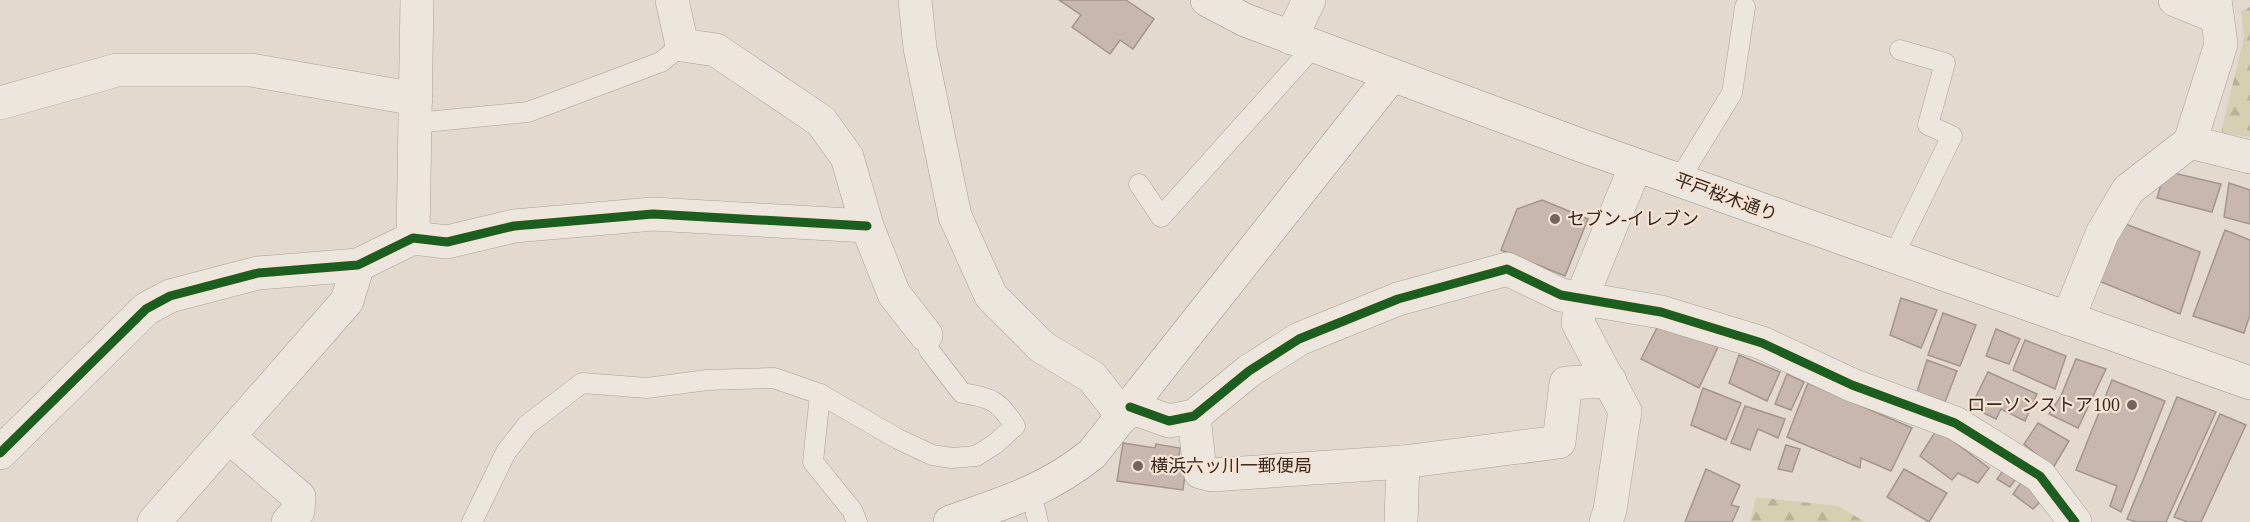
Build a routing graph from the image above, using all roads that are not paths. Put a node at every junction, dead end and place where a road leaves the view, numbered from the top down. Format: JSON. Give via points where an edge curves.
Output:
{"nodes":[{"id":1,"x":417,"y":0,"type":"edge"},
{"id":2,"x":672,"y":0,"type":"edge"},
{"id":3,"x":915,"y":0,"type":"edge"},
{"id":4,"x":1207,"y":0,"type":"edge"},
{"id":5,"x":1310,"y":0,"type":"edge"},
{"id":6,"x":2175,"y":0,"type":"edge"},
{"id":7,"x":1745,"y":8,"type":"dead end"},
{"id":8,"x":2216,"y":9,"type":"edge"},
{"id":9,"x":1302,"y":42,"type":"junction"},
{"id":10,"x":682,"y":45,"type":"junction"},
{"id":11,"x":1900,"y":50,"type":"dead end"},
{"id":12,"x":1392,"y":75,"type":"junction"},
{"id":13,"x":0,"y":103,"type":"edge"},
{"id":14,"x":416,"y":111,"type":"junction"},
{"id":15,"x":2190,"y":142,"type":"junction"},
{"id":16,"x":2250,"y":157,"type":"edge"},
{"id":17,"x":1636,"y":165,"type":"junction"},
{"id":18,"x":1679,"y":180,"type":"junction"},
{"id":19,"x":1139,"y":184,"type":"dead end"},
{"id":20,"x":867,"y":226,"type":"junction"},
{"id":21,"x":413,"y":238,"type":"junction"},
{"id":22,"x":1893,"y":257,"type":"junction"},
{"id":23,"x":358,"y":265,"type":"junction"},
{"id":24,"x":1581,"y":298,"type":"junction"},
{"id":25,"x":2068,"y":319,"type":"junction"},
{"id":26,"x":926,"y":335,"type":"joint"},
{"id":27,"x":1610,"y":381,"type":"junction"},
{"id":28,"x":2250,"y":383,"type":"edge"},
{"id":29,"x":820,"y":394,"type":"junction"},
{"id":30,"x":1127,"y":411,"type":"junction"},
{"id":31,"x":1194,"y":416,"type":"junction"},
{"id":32,"x":229,"y":437,"type":"junction"},
{"id":33,"x":0,"y":453,"type":"edge"},
{"id":34,"x":1403,"y":462,"type":"junction"},
{"id":35,"x":1035,"y":507,"type":"edge"},
{"id":36,"x":965,"y":519,"type":"edge"},
{"id":37,"x":154,"y":522,"type":"edge"},
{"id":38,"x":288,"y":522,"type":"edge"},
{"id":39,"x":472,"y":522,"type":"edge"},
{"id":40,"x":857,"y":522,"type":"edge"},
{"id":41,"x":1401,"y":522,"type":"edge"},
{"id":42,"x":1606,"y":522,"type":"edge"},
{"id":43,"x":2075,"y":522,"type":"edge"}],
"edges":[{"from":1,"to":14,"type":"street"},
{"from":2,"to":10,"type":"street"},
{"from":3,"to":30,"type":"street","via":[[920,48],[954,216],[991,296],[1042,348],[1092,377]]},
{"from":4,"to":9,"type":"street","name":"平戸桜木通り"},
{"from":5,"to":9,"type":"street"},
{"from":6,"to":8,"type":"street"},
{"from":7,"to":18,"type":"lane","via":[[1732,93]]},
{"from":8,"to":15,"type":"street","via":[[2221,44]]},
{"from":9,"to":12,"type":"street","name":"平戸桜木通り"},
{"from":9,"to":19,"type":"lane","via":[[1161,218]]},
{"from":10,"to":14,"type":"lane","via":[[661,62],[528,112]]},
{"from":10,"to":20,"type":"street","via":[[716,50],[821,121],[847,157]]},
{"from":11,"to":22,"type":"lane","via":[[1945,63],[1928,125],[1952,136]]},
{"from":12,"to":17,"type":"street","name":"平戸桜木通り"},
{"from":12,"to":30,"type":"street"},
{"from":13,"to":14,"type":"street","via":[[117,70],[251,70]]},
{"from":14,"to":21,"type":"street"},
{"from":15,"to":16,"type":"street"},
{"from":15,"to":25,"type":"street","via":[[2128,190],[2102,234]]},
{"from":17,"to":18,"type":"street","name":"平戸桜木通り"},
{"from":17,"to":24,"type":"street"},
{"from":18,"to":22,"type":"street","name":"平戸桜木通り"},
{"from":20,"to":21,"type":"street","via":[[653,214],[514,226],[447,242]]},
{"from":20,"to":26,"type":"street","via":[[894,294]]},
{"from":21,"to":23,"type":"street"},
{"from":22,"to":25,"type":"street","name":"平戸桜木通り"},
{"from":23,"to":32,"type":"street","via":[[347,301]]},
{"from":23,"to":33,"type":"street","via":[[258,273],[170,296],[146,309]]},
{"from":24,"to":27,"type":"street","via":[[1578,323]]},
{"from":24,"to":31,"type":"street","via":[[1561,295],[1507,269],[1398,299],[1299,339],[1249,370]]},
{"from":24,"to":43,"type":"street","via":[[1660,312],[1762,343],[1852,384],[1955,423],[2040,476]]},
{"from":25,"to":28,"type":"street","name":"平戸桜木通り"},
{"from":26,"to":29,"type":"lane","via":[[929,350],[962,393],[991,398],[1016,426],[976,456],[932,455]]},
{"from":27,"to":34,"type":"street","via":[[1566,383],[1559,442]]},
{"from":27,"to":42,"type":"street","via":[[1626,411]]},
{"from":29,"to":39,"type":"lane","via":[[774,378],[647,387],[582,382],[527,425],[507,452]]},
{"from":29,"to":40,"type":"lane","via":[[813,462],[852,510]]},
{"from":30,"to":31,"type":"street","via":[[1169,421]]},
{"from":30,"to":35,"type":"street","via":[[1092,454]]},
{"from":31,"to":34,"type":"street","via":[[1200,472],[1212,476]]},
{"from":32,"to":37,"type":"street"},
{"from":32,"to":38,"type":"street","via":[[299,496],[298,511]]},
{"from":34,"to":41,"type":"street"},
{"from":35,"to":36,"type":"street"}]}
